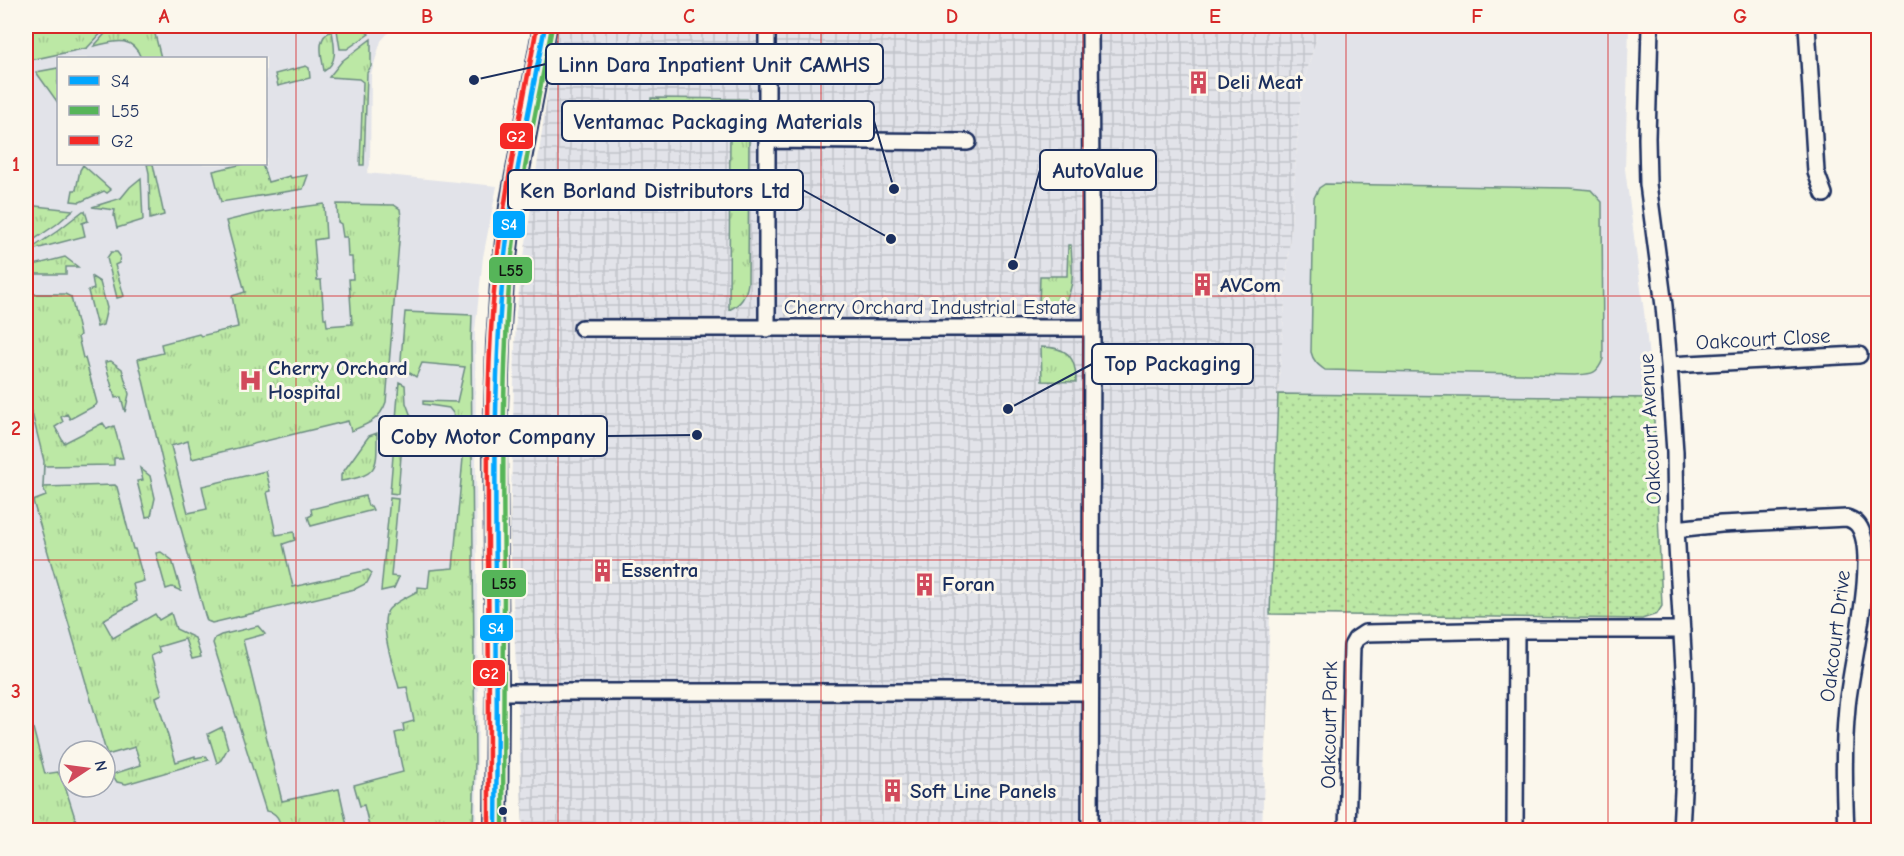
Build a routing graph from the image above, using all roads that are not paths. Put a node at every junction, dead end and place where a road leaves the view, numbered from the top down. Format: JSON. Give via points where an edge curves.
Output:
{"nodes":[{"id":1,"x":545,"y":26,"type":"edge"},
{"id":2,"x":767,"y":26,"type":"edge"},
{"id":3,"x":1090,"y":26,"type":"edge"},
{"id":4,"x":1650,"y":26,"type":"edge"},
{"id":5,"x":1807,"y":26,"type":"edge"},
{"id":6,"x":767,"y":140,"type":"junction"},
{"id":7,"x":968,"y":142,"type":"dead end"},
{"id":8,"x":1824,"y":194,"type":"dead end"},
{"id":9,"x":582,"y":328,"type":"dead end"},
{"id":10,"x":1092,"y":328,"type":"junction"},
{"id":11,"x":767,"y":329,"type":"junction"},
{"id":12,"x":1859,"y":355,"type":"dead end"},
{"id":13,"x":1669,"y":365,"type":"junction"},
{"id":14,"x":1676,"y":529,"type":"junction"},
{"id":15,"x":1516,"y":630,"type":"junction"},
{"id":16,"x":1682,"y":630,"type":"junction"},
{"id":17,"x":497,"y":692,"type":"junction"},
{"id":18,"x":1090,"y":692,"type":"junction"},
{"id":19,"x":495,"y":831,"type":"edge"},
{"id":20,"x":1090,"y":831,"type":"edge"},
{"id":21,"x":1347,"y":831,"type":"edge"},
{"id":22,"x":1515,"y":831,"type":"edge"},
{"id":23,"x":1681,"y":831,"type":"edge"},
{"id":24,"x":1846,"y":831,"type":"edge"}],
"edges":[{"from":1,"to":17,"type":"main road","via":[[511,207],[502,293],[495,443]]},
{"from":2,"to":6,"type":"street","name":"Cherry Orchard Industrial Estate"},
{"from":3,"to":10,"type":"street","name":"Cherry Orchard Industrial Estate"},
{"from":4,"to":13,"type":"street","name":"Oakcourt Avenue","via":[[1648,184]]},
{"from":5,"to":8,"type":"street","via":[[1816,172]]},
{"from":6,"to":7,"type":"street"},
{"from":6,"to":11,"type":"street","name":"Cherry Orchard Industrial Estate"},
{"from":9,"to":11,"type":"street","name":"Cherry Orchard Industrial Estate"},
{"from":10,"to":11,"type":"street","name":"Cherry Orchard Industrial Estate"},
{"from":10,"to":18,"type":"street","name":"Cherry Orchard Industrial Estate"},
{"from":12,"to":13,"type":"street","name":"Oakcourt Close"},
{"from":13,"to":14,"type":"street","name":"Oakcourt Avenue"},
{"from":14,"to":16,"type":"street","name":"Oakcourt Avenue"},
{"from":14,"to":24,"type":"street","name":"Oakcourt Drive","via":[[1847,518],[1860,527],[1866,579],[1847,704],[1843,758]]},
{"from":15,"to":16,"type":"street","name":"Oakcourt Park"},
{"from":15,"to":21,"type":"street","name":"Oakcourt Park","via":[[1365,633],[1356,639],[1352,646]]},
{"from":15,"to":22,"type":"street"},
{"from":16,"to":23,"type":"street","name":"Oakcourt Avenue","via":[[1685,687]]},
{"from":17,"to":18,"type":"street"},
{"from":17,"to":19,"type":"main road"},
{"from":18,"to":20,"type":"street","name":"Cherry Orchard Industrial Estate"}]}
